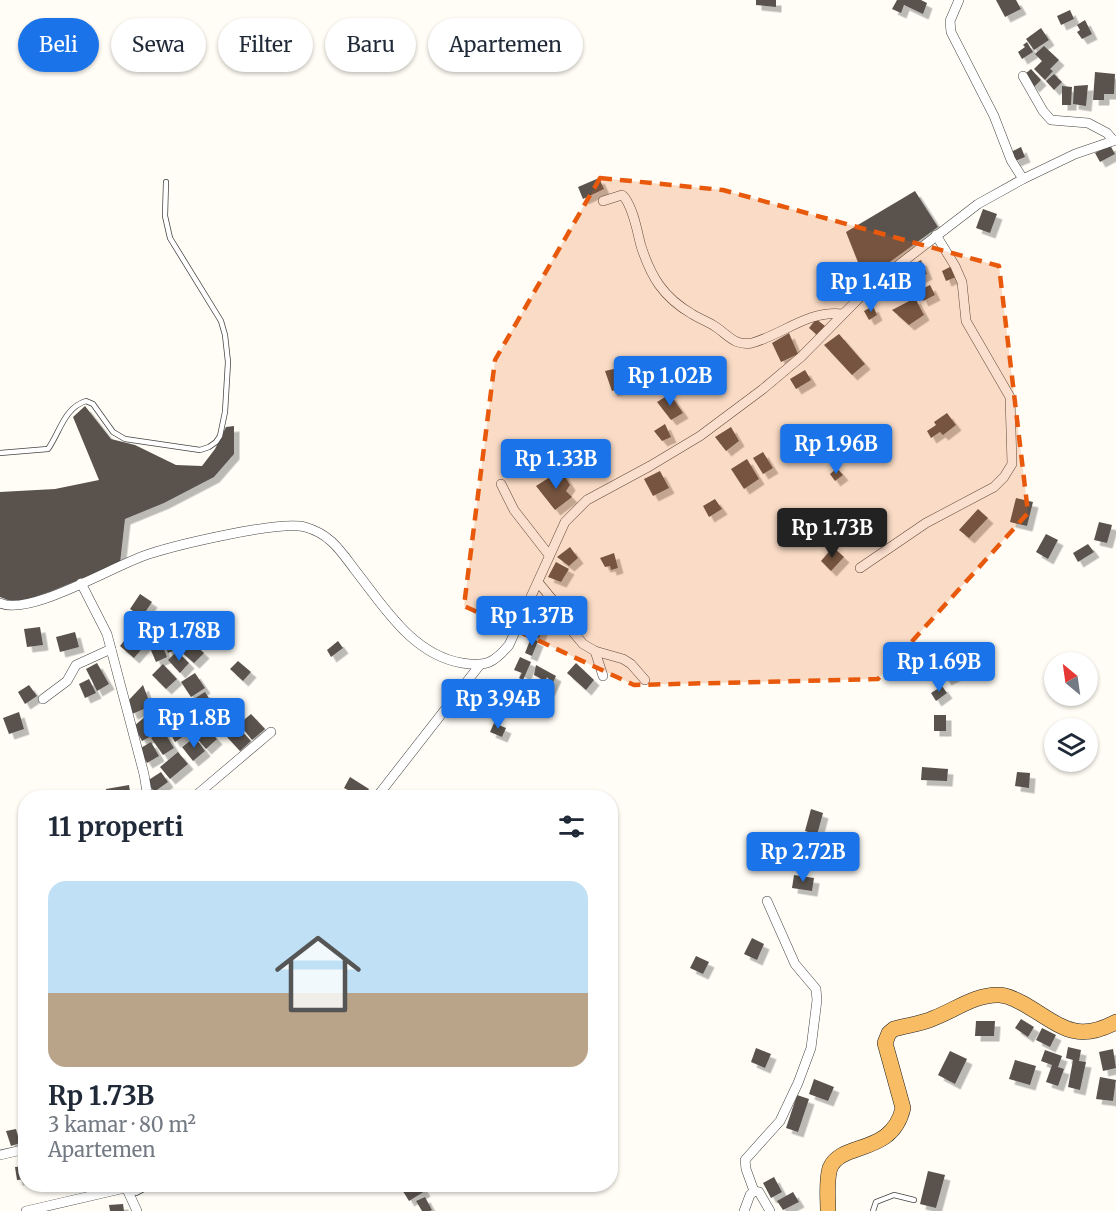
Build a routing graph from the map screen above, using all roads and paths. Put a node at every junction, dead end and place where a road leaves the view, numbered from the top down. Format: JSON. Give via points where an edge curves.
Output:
{"nodes":[{"id":1,"x":959,"y":0,"type":"edge"},
{"id":2,"x":1023,"y":76,"type":"dead end"},
{"id":3,"x":1115,"y":140,"type":"edge"},
{"id":4,"x":1023,"y":179,"type":"junction"},
{"id":5,"x":166,"y":182,"type":"dead end"},
{"id":6,"x":603,"y":201,"type":"dead end"},
{"id":7,"x":936,"y":235,"type":"junction"},
{"id":8,"x":843,"y":314,"type":"junction"},
{"id":9,"x":0,"y":453,"type":"edge"},
{"id":10,"x":501,"y":484,"type":"dead end"},
{"id":11,"x":549,"y":555,"type":"junction"},
{"id":12,"x":860,"y":568,"type":"dead end"},
{"id":13,"x":538,"y":582,"type":"junction"},
{"id":14,"x":81,"y":583,"type":"junction"},
{"id":15,"x":0,"y":603,"type":"edge"},
{"id":16,"x":111,"y":649,"type":"junction"},
{"id":17,"x":596,"y":651,"type":"junction"},
{"id":18,"x":479,"y":666,"type":"junction"},
{"id":19,"x":603,"y":676,"type":"dead end"},
{"id":20,"x":645,"y":680,"type":"dead end"},
{"id":21,"x":44,"y":699,"type":"dead end"},
{"id":22,"x":271,"y":732,"type":"dead end"},
{"id":23,"x":146,"y":790,"type":"edge"},
{"id":24,"x":202,"y":790,"type":"edge"},
{"id":25,"x":382,"y":790,"type":"edge"},
{"id":26,"x":766,"y":901,"type":"dead end"},
{"id":27,"x":1116,"y":1022,"type":"edge"},
{"id":28,"x":18,"y":1151,"type":"edge"},
{"id":29,"x":0,"y":1155,"type":"edge"},
{"id":30,"x":754,"y":1191,"type":"junction"},
{"id":31,"x":101,"y":1192,"type":"edge"},
{"id":32,"x":128,"y":1192,"type":"edge"},
{"id":33,"x":914,"y":1200,"type":"dead end"},
{"id":34,"x":26,"y":1211,"type":"edge"},
{"id":35,"x":137,"y":1211,"type":"edge"},
{"id":36,"x":744,"y":1211,"type":"edge"},
{"id":37,"x":770,"y":1211,"type":"edge"},
{"id":38,"x":828,"y":1211,"type":"edge"},
{"id":39,"x":873,"y":1211,"type":"edge"}],
"edges":[{"from":1,"to":4,"type":"street","via":[[952,13],[951,32]]},
{"from":2,"to":3,"type":"street","via":[[1051,120],[1088,123]]},
{"from":3,"to":4,"type":"street"},
{"from":4,"to":7,"type":"street","via":[[978,204]]},
{"from":5,"to":9,"type":"lane","via":[[165,216],[170,238],[221,321],[225,335],[228,362],[220,436],[200,450],[126,439],[113,432],[93,404],[86,401],[66,416],[48,449]]},
{"from":6,"to":8,"type":"street","via":[[617,195],[625,198],[656,283],[666,295],[729,339],[752,343],[809,317]]},
{"from":7,"to":8,"type":"street","via":[[870,287]]},
{"from":7,"to":12,"type":"street","via":[[962,282],[966,321],[1010,397],[1012,464],[994,487],[926,523]]},
{"from":8,"to":11,"type":"street","via":[[801,357],[709,429],[587,500],[565,522]]},
{"from":10,"to":11,"type":"street","via":[[514,510]]},
{"from":11,"to":13,"type":"street"},
{"from":13,"to":17,"type":"street","via":[[578,638]]},
{"from":13,"to":18,"type":"street","via":[[509,645],[499,657]]},
{"from":14,"to":15,"type":"street","via":[[28,604]]},
{"from":14,"to":16,"type":"street","via":[[104,624]]},
{"from":14,"to":18,"type":"street","via":[[148,554],[275,527],[302,526],[325,535],[339,549],[396,623],[422,647],[451,662]]},
{"from":16,"to":21,"type":"street","via":[[76,665],[67,681]]},
{"from":16,"to":23,"type":"street"},
{"from":17,"to":19,"type":"street"},
{"from":17,"to":20,"type":"street","via":[[623,659]]},
{"from":18,"to":25,"type":"street"},
{"from":22,"to":24,"type":"street"},
{"from":26,"to":30,"type":"street","via":[[795,964],[818,994],[811,1048],[798,1083],[780,1121],[745,1160]]},
{"from":27,"to":38,"type":"highway","via":[[1102,1030],[1078,1033],[998,994],[971,1001],[931,1020],[894,1029],[885,1043],[902,1115],[894,1131],[834,1163],[829,1177]]},
{"from":28,"to":29,"type":"street"},
{"from":30,"to":36,"type":"street"},
{"from":30,"to":37,"type":"street"},
{"from":31,"to":34,"type":"street"},
{"from":32,"to":35,"type":"street"},
{"from":33,"to":39,"type":"lane","via":[[894,1195],[876,1202]]}]}
